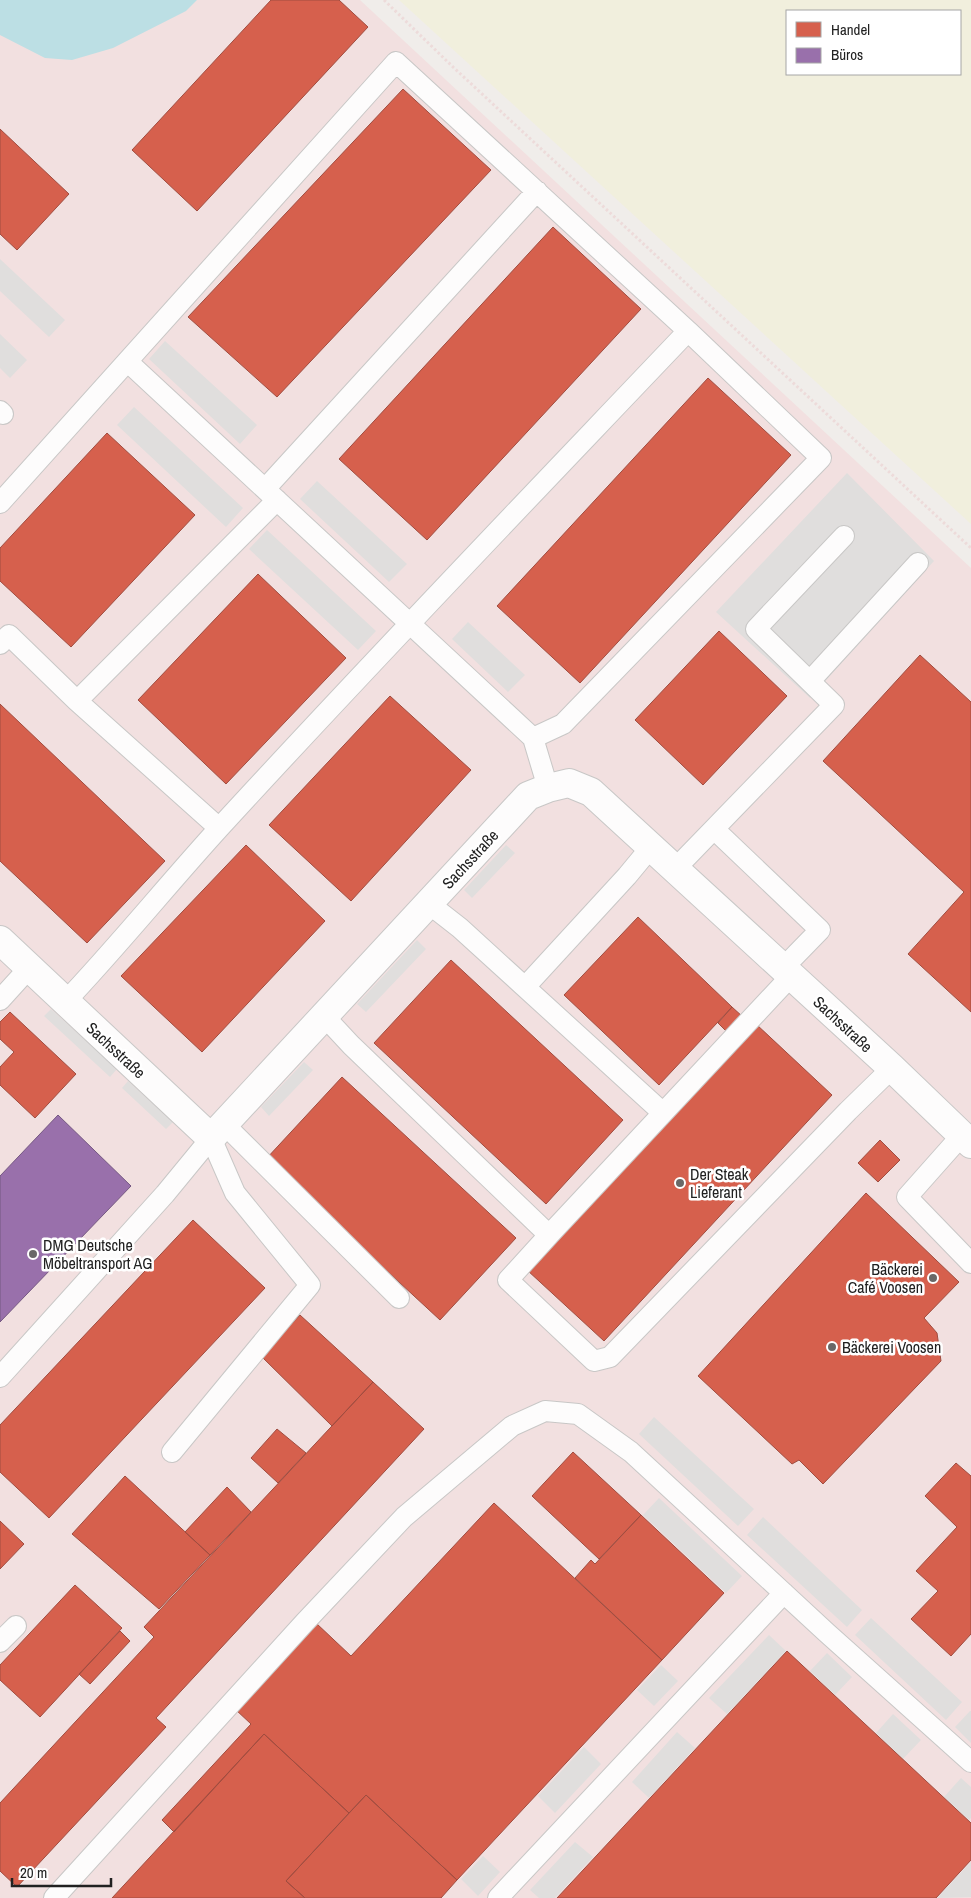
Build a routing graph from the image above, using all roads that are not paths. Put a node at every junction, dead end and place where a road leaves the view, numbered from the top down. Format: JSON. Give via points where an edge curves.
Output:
{"nodes":[{"id":1,"x":537,"y":191,"type":"junction"},
{"id":2,"x":688,"y":331,"type":"junction"},
{"id":3,"x":128,"y":362,"type":"junction"},
{"id":4,"x":271,"y":495,"type":"junction"},
{"id":5,"x":0,"y":503,"type":"edge"},
{"id":6,"x":844,"y":536,"type":"dead end"},
{"id":7,"x":918,"y":563,"type":"dead end"},
{"id":8,"x":409,"y":624,"type":"junction"},
{"id":9,"x":3,"y":634,"type":"edge"},
{"id":10,"x":810,"y":681,"type":"junction"},
{"id":11,"x":76,"y":702,"type":"junction"},
{"id":12,"x":533,"y":738,"type":"junction"},
{"id":13,"x":548,"y":788,"type":"junction"},
{"id":14,"x":219,"y":828,"type":"junction"},
{"id":15,"x":714,"y":829,"type":"junction"},
{"id":16,"x":651,"y":847,"type":"junction"},
{"id":17,"x":675,"y":869,"type":"junction"},
{"id":18,"x":428,"y":903,"type":"junction"},
{"id":19,"x":0,"y":940,"type":"edge"},
{"id":20,"x":29,"y":968,"type":"junction"},
{"id":21,"x":787,"y":972,"type":"junction"},
{"id":22,"x":525,"y":987,"type":"junction"},
{"id":23,"x":0,"y":1000,"type":"edge"},
{"id":24,"x":65,"y":1002,"type":"junction"},
{"id":25,"x":324,"y":1016,"type":"junction"},
{"id":26,"x":892,"y":1068,"type":"junction"},
{"id":27,"x":662,"y":1114,"type":"junction"},
{"id":28,"x":217,"y":1131,"type":"junction"},
{"id":29,"x":966,"y":1139,"type":"edge"},
{"id":30,"x":549,"y":1234,"type":"junction"},
{"id":31,"x":971,"y":1263,"type":"edge"},
{"id":32,"x":399,"y":1298,"type":"dead end"},
{"id":33,"x":0,"y":1377,"type":"edge"},
{"id":34,"x":172,"y":1452,"type":"dead end"},
{"id":35,"x":784,"y":1593,"type":"junction"},
{"id":36,"x":16,"y":1626,"type":"dead end"},
{"id":37,"x":0,"y":1642,"type":"edge"},
{"id":38,"x":971,"y":1762,"type":"edge"},
{"id":39,"x":54,"y":1898,"type":"edge"},
{"id":40,"x":498,"y":1898,"type":"edge"}],
"edges":[{"from":1,"to":2,"type":"lane"},
{"from":1,"to":3,"type":"lane","via":[[396,62]]},
{"from":1,"to":4,"type":"lane"},
{"from":2,"to":8,"type":"lane"},
{"from":2,"to":12,"type":"lane","via":[[821,458],[562,724]]},
{"from":3,"to":4,"type":"lane"},
{"from":3,"to":5,"type":"lane"},
{"from":4,"to":8,"type":"lane"},
{"from":4,"to":11,"type":"lane"},
{"from":6,"to":10,"type":"lane","via":[[756,629]]},
{"from":7,"to":10,"type":"lane"},
{"from":8,"to":12,"type":"lane"},
{"from":8,"to":14,"type":"lane"},
{"from":9,"to":11,"type":"lane"},
{"from":10,"to":15,"type":"lane","via":[[834,705]]},
{"from":11,"to":14,"type":"lane"},
{"from":12,"to":13,"type":"lane"},
{"from":13,"to":16,"type":"street","name":"Sachsstraße","via":[[569,784],[591,792]]},
{"from":13,"to":18,"type":"street","name":"Sachsstraße","via":[[528,796]]},
{"from":14,"to":24,"type":"lane"},
{"from":15,"to":17,"type":"lane"},
{"from":15,"to":21,"type":"lane","via":[[820,930]]},
{"from":16,"to":17,"type":"street","name":"Sachsstraße"},
{"from":16,"to":22,"type":"lane"},
{"from":17,"to":21,"type":"street","name":"Sachsstraße"},
{"from":18,"to":22,"type":"lane"},
{"from":18,"to":25,"type":"street","name":"Sachsstraße"},
{"from":19,"to":20,"type":"street","name":"Sachsstraße"},
{"from":20,"to":23,"type":"lane"},
{"from":20,"to":24,"type":"street","name":"Sachsstraße"},
{"from":21,"to":26,"type":"street","name":"Sachsstraße"},
{"from":21,"to":27,"type":"lane"},
{"from":22,"to":27,"type":"lane"},
{"from":24,"to":28,"type":"street","name":"Sachsstraße"},
{"from":25,"to":28,"type":"street","name":"Sachsstraße"},
{"from":25,"to":30,"type":"lane"},
{"from":26,"to":29,"type":"street","name":"Sachsstraße"},
{"from":26,"to":30,"type":"lane","via":[[610,1357],[594,1362],[508,1280]]},
{"from":27,"to":30,"type":"lane"},
{"from":28,"to":32,"type":"lane"},
{"from":28,"to":33,"type":"lane","via":[[165,1194]]},
{"from":28,"to":34,"type":"lane","via":[[235,1193],[310,1286]]},
{"from":29,"to":31,"type":"lane","via":[[907,1197]]},
{"from":35,"to":38,"type":"lane"},
{"from":35,"to":39,"type":"lane","via":[[631,1452],[578,1414],[545,1411],[512,1426],[404,1517]]},
{"from":35,"to":40,"type":"lane"},
{"from":36,"to":37,"type":"lane"}]}
